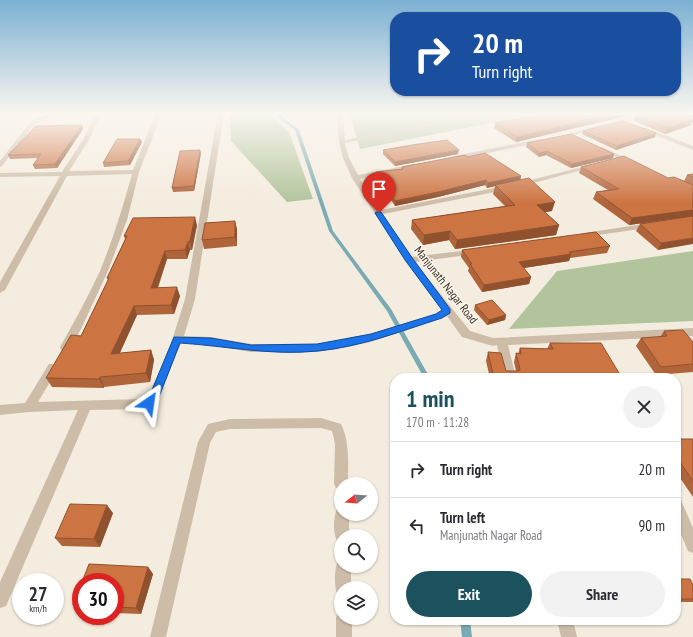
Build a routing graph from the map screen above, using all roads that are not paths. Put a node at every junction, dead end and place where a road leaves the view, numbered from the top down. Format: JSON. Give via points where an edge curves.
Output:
{"nodes":[{"id":1,"x":342,"y":142,"type":"edge"},
{"id":2,"x":17,"y":143,"type":"edge"},
{"id":3,"x":84,"y":143,"type":"edge"},
{"id":4,"x":147,"y":143,"type":"edge"},
{"id":5,"x":216,"y":143,"type":"edge"},
{"id":6,"x":531,"y":143,"type":"edge"},
{"id":7,"x":679,"y":143,"type":"edge"},
{"id":8,"x":597,"y":146,"type":"edge"},
{"id":9,"x":693,"y":148,"type":"edge"},
{"id":10,"x":623,"y":158,"type":"junction"},
{"id":11,"x":450,"y":159,"type":"edge"},
{"id":12,"x":607,"y":162,"type":"edge"},
{"id":13,"x":600,"y":164,"type":"edge"},
{"id":14,"x":637,"y":164,"type":"edge"},
{"id":15,"x":0,"y":165,"type":"edge"},
{"id":16,"x":418,"y":165,"type":"edge"},
{"id":17,"x":136,"y":172,"type":"junction"},
{"id":18,"x":65,"y":173,"type":"junction"},
{"id":19,"x":0,"y":175,"type":"edge"},
{"id":20,"x":356,"y":178,"type":"junction"},
{"id":21,"x":379,"y":213,"type":"junction"},
{"id":22,"x":656,"y":224,"type":"edge"},
{"id":23,"x":572,"y":237,"type":"edge"},
{"id":24,"x":486,"y":249,"type":"edge"},
{"id":25,"x":409,"y":260,"type":"junction"},
{"id":26,"x":0,"y":290,"type":"edge"},
{"id":27,"x":443,"y":314,"type":"junction"},
{"id":28,"x":693,"y":332,"type":"edge"},
{"id":29,"x":596,"y":336,"type":"junction"},
{"id":30,"x":177,"y":339,"type":"junction"},
{"id":31,"x":502,"y":342,"type":"junction"},
{"id":32,"x":603,"y":348,"type":"edge"},
{"id":33,"x":509,"y":373,"type":"edge"},
{"id":34,"x":86,"y":406,"type":"junction"},
{"id":35,"x":29,"y":407,"type":"junction"},
{"id":36,"x":0,"y":410,"type":"edge"},
{"id":37,"x":341,"y":477,"type":"edge"},
{"id":38,"x":681,"y":517,"type":"edge"},
{"id":39,"x":693,"y":546,"type":"edge"},
{"id":40,"x":0,"y":600,"type":"edge"},
{"id":41,"x":344,"y":625,"type":"edge"},
{"id":42,"x":566,"y":625,"type":"edge"},
{"id":43,"x":158,"y":637,"type":"edge"},
{"id":44,"x":344,"y":637,"type":"edge"},
{"id":45,"x":569,"y":637,"type":"edge"}],
"edges":[{"from":1,"to":20,"type":"street","name":"Manjunath Nagar Road","via":[[346,158]]},
{"from":2,"to":15,"type":"street"},
{"from":3,"to":18,"type":"street"},
{"from":4,"to":17,"type":"street"},
{"from":5,"to":30,"type":"street","via":[[190,298]]},
{"from":6,"to":11,"type":"street"},
{"from":7,"to":9,"type":"street"},
{"from":8,"to":10,"type":"street"},
{"from":10,"to":12,"type":"street"},
{"from":10,"to":14,"type":"street"},
{"from":13,"to":21,"type":"street","via":[[515,186]]},
{"from":16,"to":20,"type":"street"},
{"from":17,"to":18,"type":"street"},
{"from":17,"to":35,"type":"street","via":[[124,220],[104,271],[76,328]]},
{"from":18,"to":19,"type":"street"},
{"from":18,"to":26,"type":"street"},
{"from":20,"to":21,"type":"street","name":"Manjunath Nagar Road"},
{"from":21,"to":25,"type":"street","name":"Manjunath Nagar Road"},
{"from":22,"to":23,"type":"street"},
{"from":24,"to":25,"type":"street"},
{"from":25,"to":27,"type":"street","name":"Manjunath Nagar Road"},
{"from":27,"to":30,"type":"street","via":[[371,338],[317,348],[251,348]]},
{"from":27,"to":31,"type":"street","name":"Manjunath Nagar Road","via":[[466,334]]},
{"from":28,"to":29,"type":"street","name":"Manjunath Nagar Road"},
{"from":29,"to":31,"type":"street","name":"Manjunath Nagar Road"},
{"from":29,"to":32,"type":"street"},
{"from":30,"to":34,"type":"street","via":[[153,399],[142,404]]},
{"from":31,"to":33,"type":"street"},
{"from":34,"to":35,"type":"street"},
{"from":34,"to":40,"type":"street"},
{"from":35,"to":36,"type":"street"},
{"from":37,"to":43,"type":"street","via":[[341,444],[337,428],[321,423],[230,424],[212,428],[204,442]]},
{"from":38,"to":39,"type":"street"},
{"from":41,"to":44,"type":"street"},
{"from":42,"to":45,"type":"street"}]}
